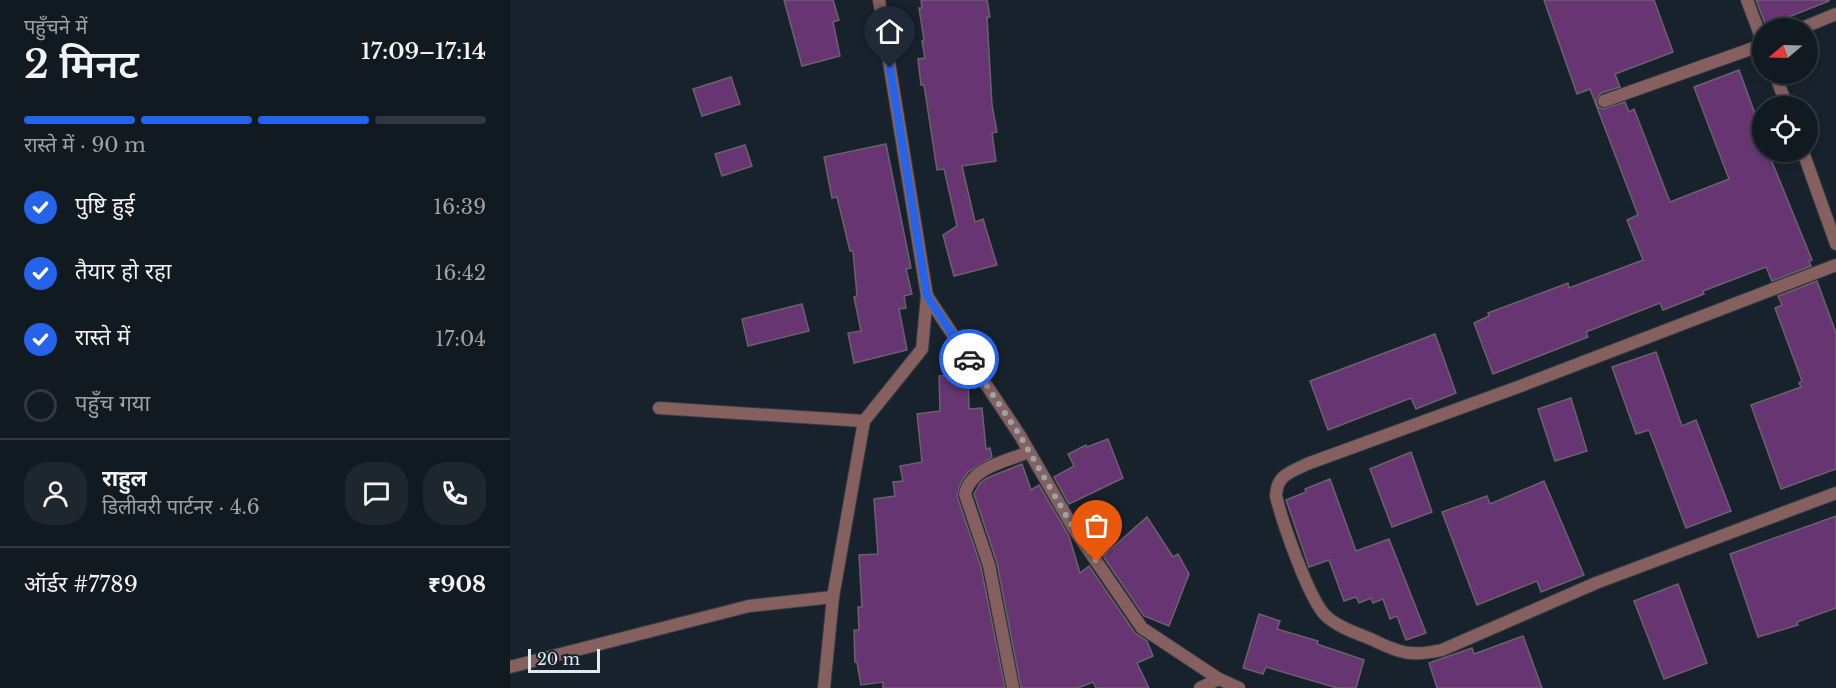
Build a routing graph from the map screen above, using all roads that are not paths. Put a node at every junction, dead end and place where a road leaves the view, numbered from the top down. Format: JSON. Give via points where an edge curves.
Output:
{"nodes":[{"id":1,"x":879,"y":0,"type":"edge"},
{"id":2,"x":1747,"y":0,"type":"edge"},
{"id":3,"x":1836,"y":14,"type":"edge"},
{"id":4,"x":1754,"y":18,"type":"edge"},
{"id":5,"x":1818,"y":21,"type":"edge"},
{"id":6,"x":1752,"y":49,"type":"edge"},
{"id":7,"x":1604,"y":101,"type":"dead end"},
{"id":8,"x":1807,"y":162,"type":"edge"},
{"id":9,"x":1835,"y":236,"type":"edge"},
{"id":10,"x":1836,"y":265,"type":"edge"},
{"id":11,"x":927,"y":296,"type":"junction"},
{"id":12,"x":659,"y":408,"type":"dead end"},
{"id":13,"x":864,"y":421,"type":"junction"},
{"id":14,"x":1029,"y":452,"type":"junction"},
{"id":15,"x":1836,"y":493,"type":"edge"},
{"id":16,"x":833,"y":597,"type":"junction"},
{"id":17,"x":510,"y":667,"type":"edge"},
{"id":18,"x":1219,"y":679,"type":"junction"},
{"id":19,"x":824,"y":688,"type":"edge"},
{"id":20,"x":1013,"y":688,"type":"edge"},
{"id":21,"x":1200,"y":688,"type":"edge"},
{"id":22,"x":1239,"y":688,"type":"edge"}],
"edges":[{"from":1,"to":11,"type":"street"},
{"from":2,"to":4,"type":"street"},
{"from":3,"to":5,"type":"street"},
{"from":6,"to":7,"type":"street"},
{"from":8,"to":9,"type":"street"},
{"from":10,"to":15,"type":"street","via":[[1307,464],[1283,477],[1276,485],[1276,496],[1311,593],[1325,615],[1398,652],[1415,655],[1442,650],[1596,583]]},
{"from":11,"to":13,"type":"street","via":[[922,349]]},
{"from":11,"to":14,"type":"street"},
{"from":12,"to":13,"type":"street"},
{"from":13,"to":16,"type":"street"},
{"from":14,"to":18,"type":"street","via":[[1074,529],[1142,628]]},
{"from":14,"to":20,"type":"street","via":[[979,473],[965,494],[989,565]]},
{"from":16,"to":17,"type":"street","via":[[749,606]]},
{"from":16,"to":19,"type":"street"},
{"from":18,"to":21,"type":"street"},
{"from":18,"to":22,"type":"street"}]}
